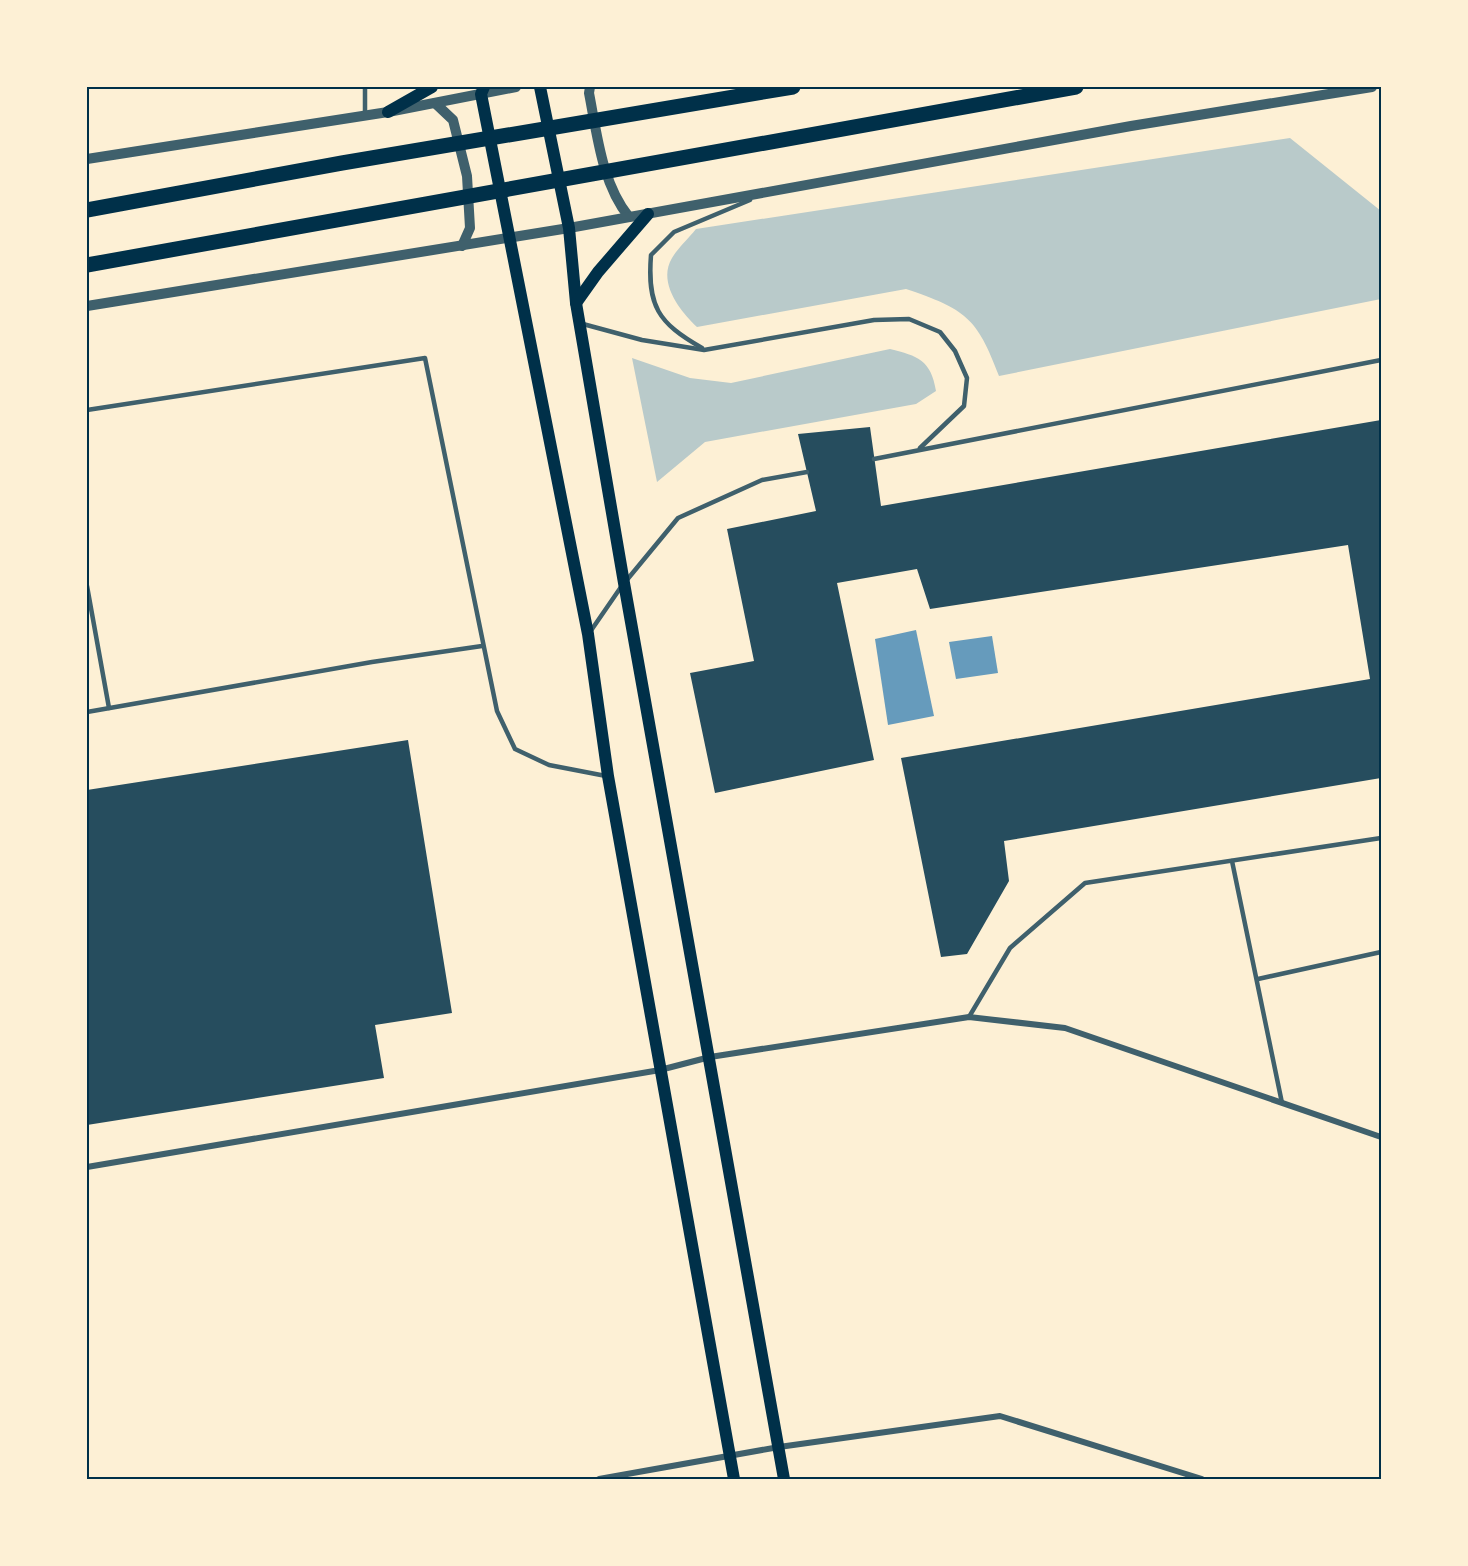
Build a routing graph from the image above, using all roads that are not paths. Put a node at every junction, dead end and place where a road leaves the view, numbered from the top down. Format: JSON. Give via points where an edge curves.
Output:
{"nodes":[{"id":1,"x":365,"y":87,"type":"edge"},
{"id":2,"x":432,"y":87,"type":"edge"},
{"id":3,"x":516,"y":87,"type":"edge"},
{"id":4,"x":540,"y":87,"type":"edge"},
{"id":5,"x":590,"y":87,"type":"edge"},
{"id":6,"x":793,"y":87,"type":"edge"},
{"id":7,"x":1074,"y":87,"type":"edge"},
{"id":8,"x":1372,"y":87,"type":"edge"},
{"id":9,"x":483,"y":91,"type":"edge"},
{"id":10,"x":435,"y":103,"type":"junction"},
{"id":11,"x":388,"y":112,"type":"junction"},
{"id":12,"x":365,"y":116,"type":"junction"},
{"id":13,"x":87,"y":159,"type":"edge"},
{"id":14,"x":766,"y":192,"type":"junction"},
{"id":15,"x":87,"y":210,"type":"edge"},
{"id":16,"x":648,"y":214,"type":"junction"},
{"id":17,"x":628,"y":217,"type":"junction"},
{"id":18,"x":569,"y":228,"type":"junction"},
{"id":19,"x":509,"y":238,"type":"junction"},
{"id":20,"x":462,"y":246,"type":"junction"},
{"id":21,"x":87,"y":265,"type":"edge"},
{"id":22,"x":576,"y":303,"type":"junction"},
{"id":23,"x":87,"y":306,"type":"edge"},
{"id":24,"x":580,"y":323,"type":"junction"},
{"id":25,"x":704,"y":350,"type":"junction"},
{"id":26,"x":1381,"y":360,"type":"edge"},
{"id":27,"x":87,"y":410,"type":"edge"},
{"id":28,"x":918,"y":450,"type":"junction"},
{"id":29,"x":874,"y":459,"type":"dead end"},
{"id":30,"x":807,"y":472,"type":"dead end"},
{"id":31,"x":624,"y":583,"type":"junction"},
{"id":32,"x":87,"y":586,"type":"edge"},
{"id":33,"x":588,"y":634,"type":"junction"},
{"id":34,"x":482,"y":646,"type":"junction"},
{"id":35,"x":109,"y":708,"type":"junction"},
{"id":36,"x":87,"y":711,"type":"edge"},
{"id":37,"x":608,"y":776,"type":"junction"},
{"id":38,"x":1381,"y":838,"type":"edge"},
{"id":39,"x":1233,"y":861,"type":"junction"},
{"id":40,"x":1381,"y":952,"type":"edge"},
{"id":41,"x":1258,"y":979,"type":"junction"},
{"id":42,"x":969,"y":1017,"type":"junction"},
{"id":43,"x":710,"y":1057,"type":"junction"},
{"id":44,"x":660,"y":1070,"type":"junction"},
{"id":45,"x":1282,"y":1103,"type":"junction"},
{"id":46,"x":1381,"y":1137,"type":"edge"},
{"id":47,"x":87,"y":1167,"type":"edge"},
{"id":48,"x":779,"y":1447,"type":"junction"},
{"id":49,"x":730,"y":1457,"type":"junction"},
{"id":50,"x":599,"y":1479,"type":"edge"},
{"id":51,"x":734,"y":1479,"type":"edge"},
{"id":52,"x":784,"y":1479,"type":"edge"},
{"id":53,"x":1202,"y":1479,"type":"edge"}],
"edges":[{"from":1,"to":12,"type":"lane"},
{"from":2,"to":11,"type":"main road"},
{"from":3,"to":9,"type":"street"},
{"from":4,"to":18,"type":"main road"},
{"from":5,"to":17,"type":"street","via":[[600,148],[616,202]]},
{"from":6,"to":15,"type":"main road"},
{"from":7,"to":21,"type":"main road"},
{"from":8,"to":14,"type":"street"},
{"from":9,"to":10,"type":"street"},
{"from":9,"to":19,"type":"main road"},
{"from":10,"to":11,"type":"street"},
{"from":10,"to":20,"type":"street","via":[[453,120],[467,176],[470,228]]},
{"from":11,"to":12,"type":"street"},
{"from":12,"to":13,"type":"street"},
{"from":14,"to":16,"type":"street"},
{"from":14,"to":25,"type":"lane","via":[[674,232],[651,255],[649,280],[657,310],[674,332]]},
{"from":16,"to":17,"type":"street"},
{"from":16,"to":22,"type":"main road"},
{"from":17,"to":18,"type":"street"},
{"from":18,"to":19,"type":"street"},
{"from":18,"to":22,"type":"main road"},
{"from":19,"to":20,"type":"street"},
{"from":19,"to":33,"type":"main road"},
{"from":20,"to":23,"type":"street"},
{"from":22,"to":24,"type":"main road"},
{"from":24,"to":25,"type":"lane","via":[[642,340]]},
{"from":24,"to":31,"type":"main road"},
{"from":25,"to":28,"type":"lane","via":[[874,320],[909,319],[940,332],[955,351],[967,378],[964,406]]},
{"from":26,"to":28,"type":"lane"},
{"from":27,"to":34,"type":"lane","via":[[425,358]]},
{"from":28,"to":29,"type":"lane"},
{"from":30,"to":31,"type":"lane","via":[[762,480],[678,518]]},
{"from":31,"to":33,"type":"lane"},
{"from":31,"to":43,"type":"main road"},
{"from":32,"to":35,"type":"lane"},
{"from":33,"to":37,"type":"main road"},
{"from":34,"to":35,"type":"lane"},
{"from":34,"to":37,"type":"lane","via":[[497,711],[514,749],[549,765]]},
{"from":35,"to":36,"type":"lane"},
{"from":37,"to":44,"type":"main road"},
{"from":38,"to":39,"type":"lane"},
{"from":39,"to":41,"type":"lane"},
{"from":39,"to":42,"type":"lane","via":[[1085,883],[1010,948]]},
{"from":40,"to":41,"type":"lane"},
{"from":41,"to":45,"type":"lane"},
{"from":42,"to":43,"type":"street"},
{"from":42,"to":45,"type":"street","via":[[1065,1028]]},
{"from":43,"to":44,"type":"street"},
{"from":43,"to":48,"type":"main road"},
{"from":44,"to":47,"type":"street"},
{"from":44,"to":49,"type":"main road"},
{"from":45,"to":46,"type":"street"},
{"from":48,"to":49,"type":"street"},
{"from":48,"to":52,"type":"main road"},
{"from":48,"to":53,"type":"street","via":[[1000,1416]]},
{"from":49,"to":50,"type":"street"},
{"from":49,"to":51,"type":"main road"}]}
